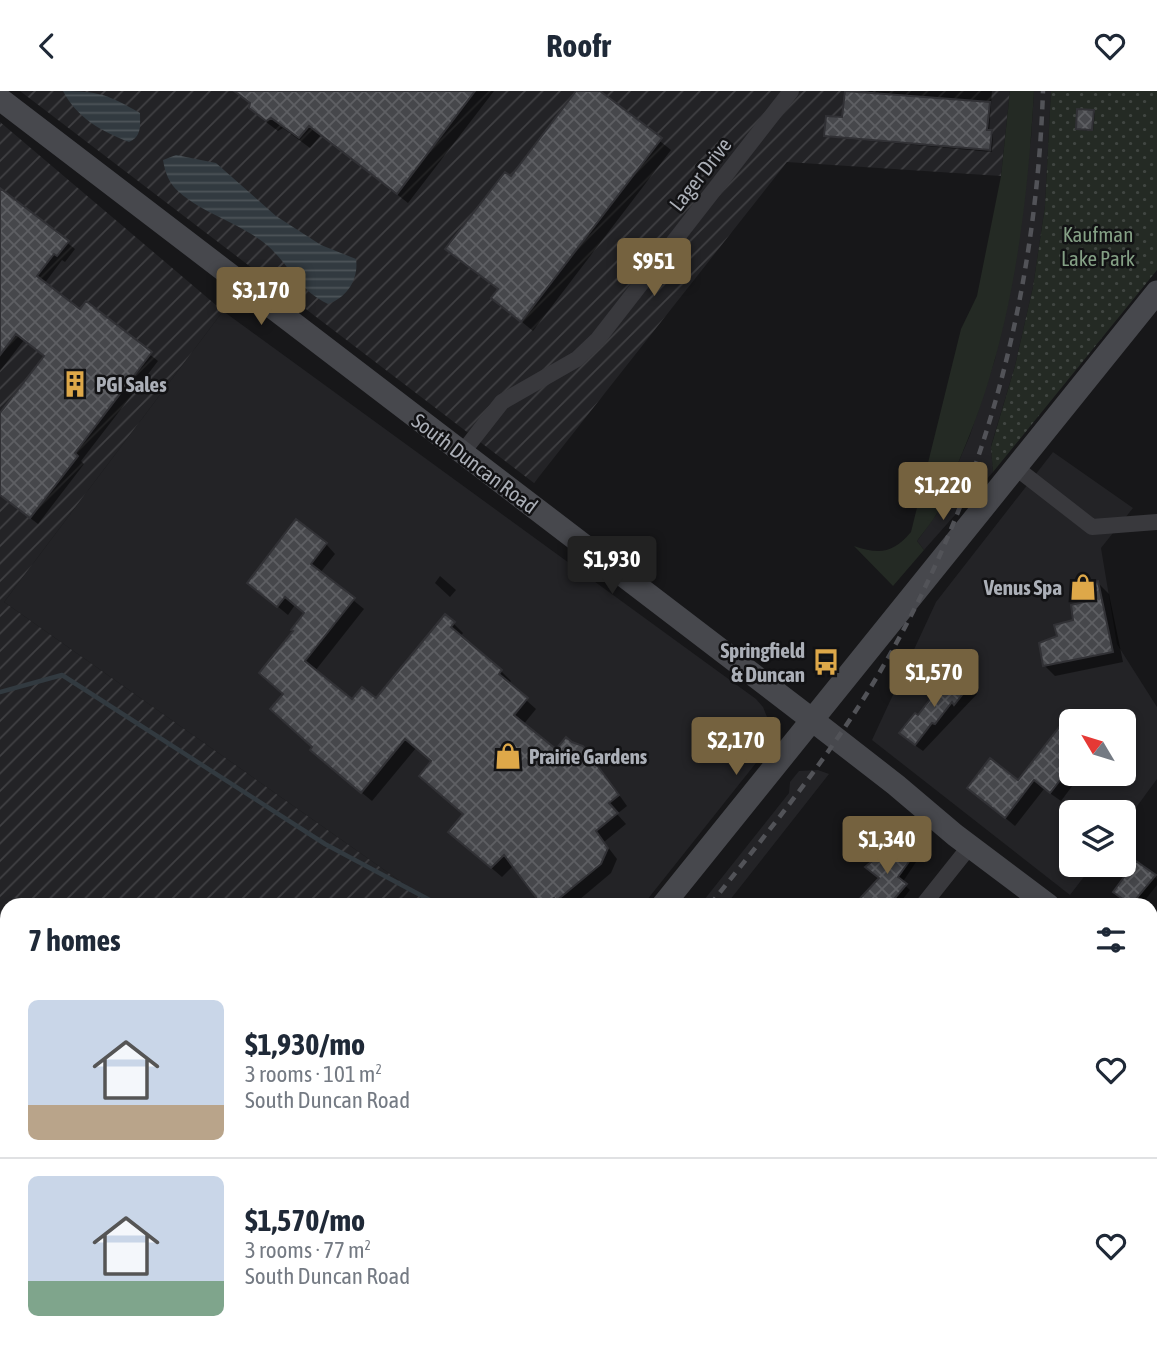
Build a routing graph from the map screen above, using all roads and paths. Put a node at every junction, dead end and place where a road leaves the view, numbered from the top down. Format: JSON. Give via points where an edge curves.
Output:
{"nodes":[{"id":1,"x":791,"y":91,"type":"edge"},
{"id":2,"x":0,"y":99,"type":"edge"},
{"id":3,"x":1157,"y":292,"type":"edge"},
{"id":4,"x":462,"y":453,"type":"junction"},
{"id":5,"x":1015,"y":467,"type":"junction"},
{"id":6,"x":1157,"y":522,"type":"edge"},
{"id":7,"x":811,"y":719,"type":"junction"},
{"id":8,"x":970,"y":846,"type":"junction"},
{"id":9,"x":669,"y":898,"type":"edge"},
{"id":10,"x":929,"y":898,"type":"edge"},
{"id":11,"x":1039,"y":898,"type":"edge"}],
"edges":[{"from":1,"to":4,"type":"street","name":"Lager Drive","via":[[598,339],[577,359],[502,402]]},
{"from":2,"to":4,"type":"main road","name":"South Duncan Road"},
{"from":3,"to":5,"type":"main road"},
{"from":4,"to":7,"type":"main road","name":"South Duncan Road"},
{"from":5,"to":6,"type":"street","via":[[1092,527]]},
{"from":5,"to":7,"type":"main road"},
{"from":7,"to":8,"type":"main road","name":"South Duncan Road"},
{"from":7,"to":9,"type":"main road"},
{"from":8,"to":10,"type":"street"},
{"from":8,"to":11,"type":"main road","name":"South Duncan Road"}]}
